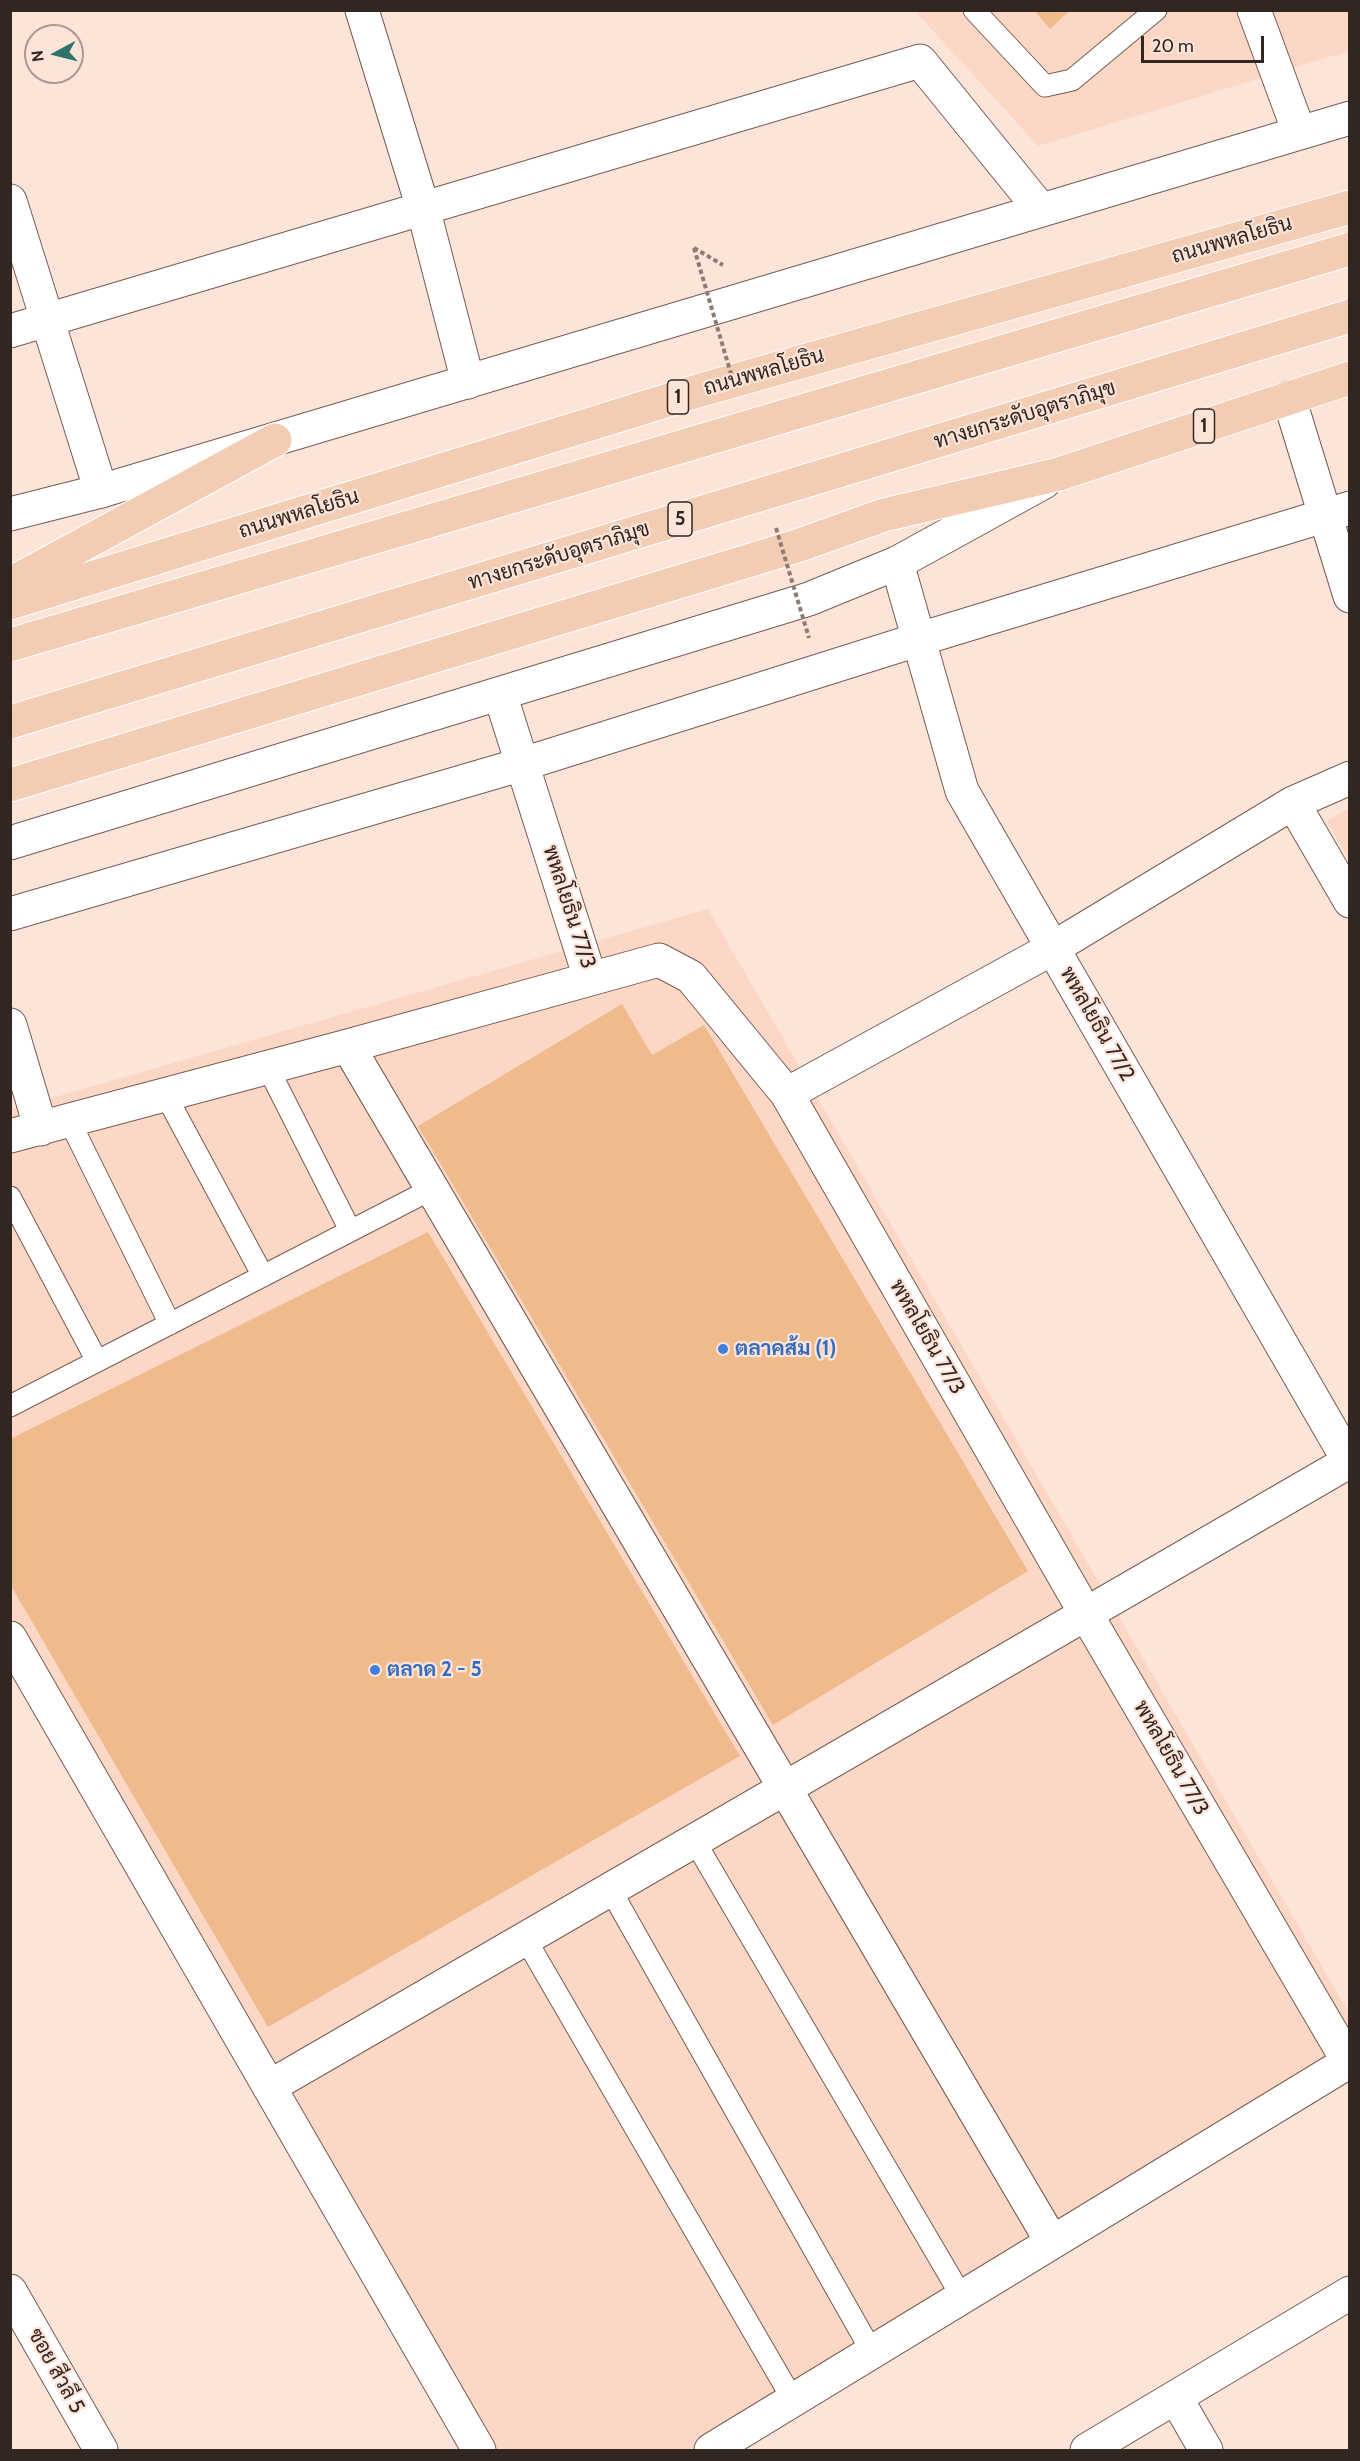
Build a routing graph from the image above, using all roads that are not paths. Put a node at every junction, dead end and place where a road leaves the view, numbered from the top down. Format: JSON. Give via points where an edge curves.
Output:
{"nodes":[{"id":1,"x":362,"y":10,"type":"edge"},
{"id":2,"x":975,"y":10,"type":"edge"},
{"id":3,"x":1156,"y":10,"type":"edge"},
{"id":4,"x":1254,"y":10,"type":"edge"},
{"id":5,"x":1350,"y":118,"type":"edge"},
{"id":6,"x":1299,"y":132,"type":"junction"},
{"id":7,"x":10,"y":201,"type":"edge"},
{"id":8,"x":1350,"y":207,"type":"edge"},
{"id":9,"x":423,"y":208,"type":"junction"},
{"id":10,"x":1041,"y":210,"type":"junction"},
{"id":11,"x":1350,"y":249,"type":"edge"},
{"id":12,"x":1350,"y":316,"type":"edge"},
{"id":13,"x":47,"y":320,"type":"junction"},
{"id":14,"x":10,"y":332,"type":"edge"},
{"id":15,"x":1350,"y":378,"type":"edge"},
{"id":16,"x":468,"y":382,"type":"junction"},
{"id":17,"x":1289,"y":398,"type":"junction"},
{"id":18,"x":275,"y":440,"type":"junction"},
{"id":19,"x":1059,"y":474,"type":"junction"},
{"id":20,"x":101,"y":491,"type":"junction"},
{"id":21,"x":1338,"y":511,"type":"edge"},
{"id":22,"x":10,"y":514,"type":"edge"},
{"id":23,"x":897,"y":563,"type":"junction"},
{"id":24,"x":10,"y":584,"type":"edge"},
{"id":25,"x":1350,"y":596,"type":"edge"},
{"id":26,"x":10,"y":603,"type":"edge"},
{"id":27,"x":920,"y":639,"type":"junction"},
{"id":28,"x":10,"y":645,"type":"edge"},
{"id":29,"x":500,"y":694,"type":"junction"},
{"id":30,"x":10,"y":722,"type":"edge"},
{"id":31,"x":523,"y":764,"type":"junction"},
{"id":32,"x":1350,"y":778,"type":"edge"},
{"id":33,"x":10,"y":785,"type":"edge"},
{"id":34,"x":1293,"y":803,"type":"junction"},
{"id":35,"x":10,"y":843,"type":"edge"},
{"id":36,"x":1350,"y":901,"type":"edge"},
{"id":37,"x":10,"y":914,"type":"edge"},
{"id":38,"x":1053,"y":948,"type":"junction"},
{"id":39,"x":590,"y":978,"type":"junction"},
{"id":40,"x":10,"y":1025,"type":"edge"},
{"id":41,"x":348,"y":1046,"type":"junction"},
{"id":42,"x":268,"y":1068,"type":"junction"},
{"id":43,"x":165,"y":1094,"type":"junction"},
{"id":44,"x":787,"y":1094,"type":"junction"},
{"id":45,"x":40,"y":1128,"type":"edge"},
{"id":46,"x":432,"y":1189,"type":"junction"},
{"id":47,"x":10,"y":1197,"type":"edge"},
{"id":48,"x":350,"y":1230,"type":"junction"},
{"id":49,"x":263,"y":1276,"type":"junction"},
{"id":50,"x":170,"y":1324,"type":"junction"},
{"id":51,"x":97,"y":1361,"type":"junction"},
{"id":52,"x":10,"y":1406,"type":"edge"},
{"id":53,"x":1349,"y":1462,"type":"edge"},
{"id":54,"x":1086,"y":1614,"type":"junction"},
{"id":55,"x":10,"y":1638,"type":"edge"},
{"id":56,"x":786,"y":1788,"type":"junction"},
{"id":57,"x":694,"y":1840,"type":"junction"},
{"id":58,"x":610,"y":1889,"type":"junction"},
{"id":59,"x":525,"y":1938,"type":"junction"},
{"id":60,"x":1349,"y":2061,"type":"edge"},
{"id":61,"x":269,"y":2087,"type":"junction"},
{"id":62,"x":1052,"y":2242,"type":"junction"},
{"id":63,"x":10,"y":2291,"type":"edge"},
{"id":64,"x":1350,"y":2293,"type":"edge"},
{"id":65,"x":962,"y":2297,"type":"junction"},
{"id":66,"x":872,"y":2352,"type":"junction"},
{"id":67,"x":1176,"y":2398,"type":"junction"},
{"id":68,"x":793,"y":2400,"type":"junction"},
{"id":69,"x":100,"y":2451,"type":"edge"},
{"id":70,"x":479,"y":2451,"type":"edge"},
{"id":71,"x":711,"y":2451,"type":"edge"},
{"id":72,"x":1087,"y":2451,"type":"edge"},
{"id":73,"x":1206,"y":2451,"type":"edge"}],
"edges":[{"from":1,"to":9,"type":"street"},
{"from":2,"to":3,"type":"lane","via":[[1045,86],[1072,80]]},
{"from":4,"to":6,"type":"street"},
{"from":5,"to":6,"type":"street"},
{"from":6,"to":10,"type":"street"},
{"from":7,"to":13,"type":"street"},
{"from":8,"to":26,"type":"highway","name":"ถนนพหลโยธิน","number":"1","via":[[701,390]]},
{"from":9,"to":10,"type":"street","via":[[920,61]]},
{"from":9,"to":13,"type":"street"},
{"from":9,"to":16,"type":"street"},
{"from":10,"to":16,"type":"street"},
{"from":11,"to":28,"type":"highway","bridge":true},
{"from":12,"to":30,"type":"highway","name":"ทางยกระดับอุตราภิมุข","number":"5","bridge":true},
{"from":13,"to":14,"type":"street"},
{"from":13,"to":20,"type":"street"},
{"from":15,"to":17,"type":"highway","number":"1"},
{"from":16,"to":18,"type":"street"},
{"from":17,"to":19,"type":"highway","number":"1"},
{"from":17,"to":21,"type":"street"},
{"from":18,"to":20,"type":"street"},
{"from":18,"to":24,"type":"highway"},
{"from":19,"to":23,"type":"street","number":"1"},
{"from":19,"to":33,"type":"highway","number":"1","via":[[884,515],[785,549]]},
{"from":20,"to":22,"type":"street"},
{"from":21,"to":25,"type":"street"},
{"from":21,"to":27,"type":"street"},
{"from":23,"to":27,"type":"street","name":"พหลโยธิน 77/2"},
{"from":23,"to":29,"type":"street","number":"1","via":[[809,599]]},
{"from":27,"to":31,"type":"street"},
{"from":27,"to":38,"type":"street","name":"พหลโยธิน 77/2","via":[[962,791]]},
{"from":29,"to":31,"type":"street","name":"พหลโยธิน 77/3"},
{"from":29,"to":35,"type":"street","number":"1"},
{"from":31,"to":37,"type":"street"},
{"from":31,"to":39,"type":"street","name":"พหลโยธิน 77/3"},
{"from":32,"to":34,"type":"street"},
{"from":34,"to":36,"type":"street"},
{"from":34,"to":38,"type":"street"},
{"from":38,"to":44,"type":"street"},
{"from":38,"to":53,"type":"street","name":"พหลโยธิน 77/2"},
{"from":39,"to":41,"type":"street"},
{"from":39,"to":44,"type":"street","name":"พหลโยธิน 77/3","via":[[659,960],[691,977]]},
{"from":40,"to":45,"type":"street"},
{"from":41,"to":42,"type":"street"},
{"from":41,"to":46,"type":"street"},
{"from":42,"to":43,"type":"street"},
{"from":42,"to":48,"type":"lane"},
{"from":43,"to":45,"type":"street"},
{"from":43,"to":49,"type":"lane"},
{"from":44,"to":54,"type":"street","name":"พหลโยธิน 77/3"},
{"from":45,"to":50,"type":"lane"},
{"from":46,"to":48,"type":"lane"},
{"from":46,"to":56,"type":"street"},
{"from":47,"to":51,"type":"lane"},
{"from":48,"to":49,"type":"lane"},
{"from":49,"to":50,"type":"lane"},
{"from":50,"to":51,"type":"lane"},
{"from":51,"to":52,"type":"lane"},
{"from":53,"to":54,"type":"street"},
{"from":54,"to":56,"type":"street"},
{"from":54,"to":60,"type":"street","name":"พหลโยธิน 77/3"},
{"from":55,"to":61,"type":"street"},
{"from":56,"to":57,"type":"street"},
{"from":56,"to":62,"type":"street"},
{"from":57,"to":58,"type":"street"},
{"from":57,"to":65,"type":"lane"},
{"from":58,"to":59,"type":"street"},
{"from":58,"to":66,"type":"lane"},
{"from":59,"to":61,"type":"street"},
{"from":59,"to":68,"type":"lane"},
{"from":60,"to":62,"type":"street"},
{"from":61,"to":70,"type":"street"},
{"from":62,"to":65,"type":"street"},
{"from":63,"to":69,"type":"street","name":"ซอย สีวลี 5"},
{"from":64,"to":67,"type":"street"},
{"from":65,"to":66,"type":"street"},
{"from":66,"to":68,"type":"street"},
{"from":67,"to":72,"type":"street"},
{"from":67,"to":73,"type":"street"},
{"from":68,"to":71,"type":"street"}]}
